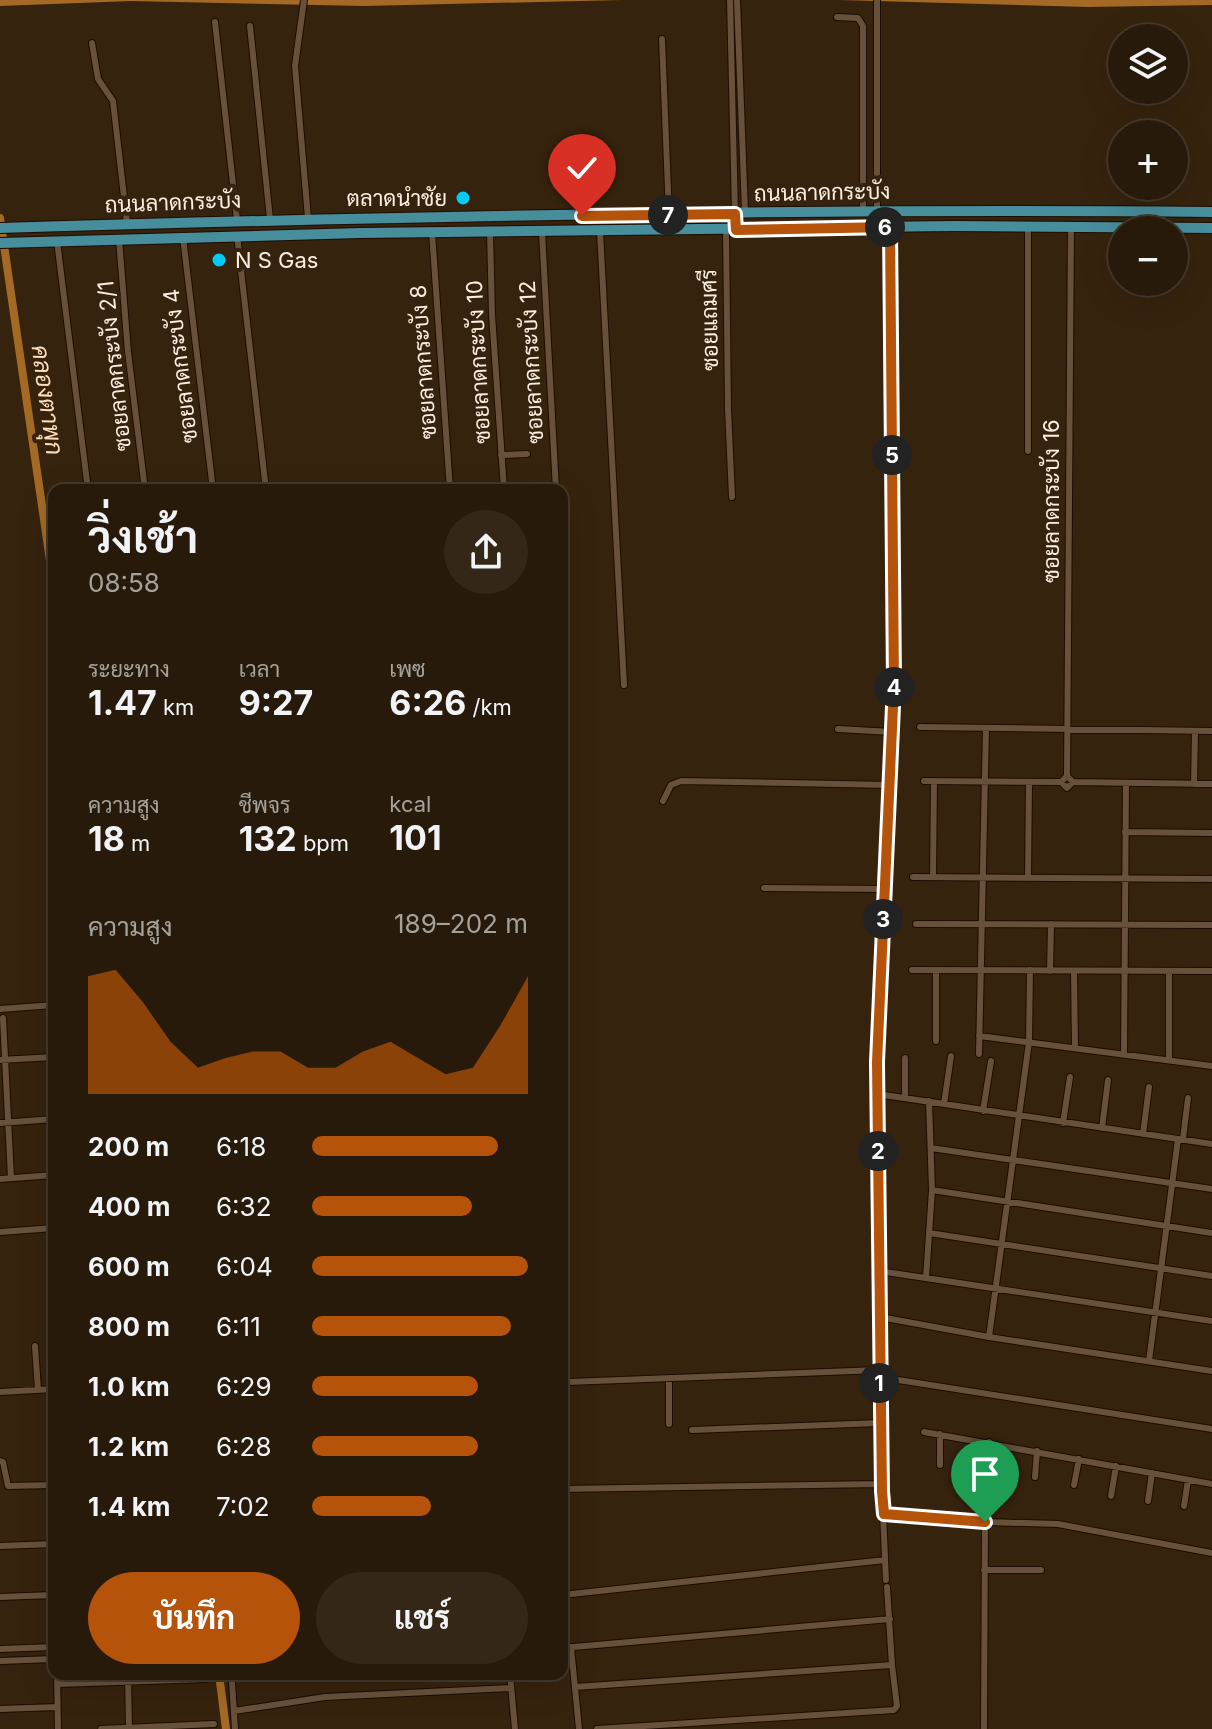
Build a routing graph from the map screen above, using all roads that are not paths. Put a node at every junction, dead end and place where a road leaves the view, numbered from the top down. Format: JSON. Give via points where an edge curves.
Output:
{"nodes":[{"id":1,"x":304,"y":0,"type":"edge"},
{"id":2,"x":730,"y":0,"type":"edge"},
{"id":3,"x":737,"y":0,"type":"edge"},
{"id":4,"x":877,"y":0,"type":"edge"},
{"id":5,"x":837,"y":17,"type":"dead end"},
{"id":6,"x":215,"y":22,"type":"dead end"},
{"id":7,"x":733,"y":25,"type":"junction"},
{"id":8,"x":250,"y":26,"type":"dead end"},
{"id":9,"x":662,"y":39,"type":"dead end"},
{"id":10,"x":92,"y":43,"type":"dead end"},
{"id":11,"x":734,"y":52,"type":"junction"},
{"id":12,"x":732,"y":129,"type":"junction"},
{"id":13,"x":742,"y":129,"type":"junction"},
{"id":14,"x":877,"y":211,"type":"junction"},
{"id":15,"x":863,"y":212,"type":"junction"},
{"id":16,"x":1212,"y":212,"type":"edge"},
{"id":17,"x":740,"y":214,"type":"junction"},
{"id":18,"x":669,"y":215,"type":"junction"},
{"id":19,"x":308,"y":218,"type":"junction"},
{"id":20,"x":270,"y":219,"type":"junction"},
{"id":21,"x":237,"y":220,"type":"junction"},
{"id":22,"x":127,"y":223,"type":"junction"},
{"id":23,"x":1028,"y":226,"type":"junction"},
{"id":24,"x":1071,"y":226,"type":"junction"},
{"id":25,"x":890,"y":227,"type":"junction"},
{"id":26,"x":0,"y":228,"type":"edge"},
{"id":27,"x":1212,"y":228,"type":"edge"},
{"id":28,"x":736,"y":230,"type":"junction"},
{"id":29,"x":600,"y":231,"type":"junction"},
{"id":30,"x":432,"y":232,"type":"junction"},
{"id":31,"x":490,"y":232,"type":"junction"},
{"id":32,"x":542,"y":232,"type":"junction"},
{"id":33,"x":237,"y":235,"type":"junction"},
{"id":34,"x":183,"y":237,"type":"junction"},
{"id":35,"x":119,"y":239,"type":"junction"},
{"id":36,"x":51,"y":241,"type":"junction"},
{"id":37,"x":0,"y":243,"type":"edge"},
{"id":38,"x":1028,"y":451,"type":"dead end"},
{"id":39,"x":527,"y":454,"type":"dead end"},
{"id":40,"x":501,"y":455,"type":"junction"},
{"id":41,"x":87,"y":484,"type":"edge"},
{"id":42,"x":144,"y":484,"type":"edge"},
{"id":43,"x":212,"y":484,"type":"edge"},
{"id":44,"x":265,"y":484,"type":"edge"},
{"id":45,"x":450,"y":484,"type":"edge"},
{"id":46,"x":503,"y":484,"type":"edge"},
{"id":47,"x":556,"y":484,"type":"edge"},
{"id":48,"x":732,"y":497,"type":"dead end"},
{"id":49,"x":624,"y":685,"type":"dead end"},
{"id":50,"x":920,"y":727,"type":"dead end"},
{"id":51,"x":986,"y":728,"type":"junction"},
{"id":52,"x":838,"y":729,"type":"dead end"},
{"id":53,"x":1067,"y":730,"type":"junction"},
{"id":54,"x":1195,"y":731,"type":"junction"},
{"id":55,"x":1212,"y":731,"type":"edge"},
{"id":56,"x":892,"y":732,"type":"junction"},
{"id":57,"x":1067,"y":776,"type":"junction"},
{"id":58,"x":924,"y":781,"type":"dead end"},
{"id":59,"x":934,"y":781,"type":"junction"},
{"id":60,"x":985,"y":782,"type":"junction"},
{"id":61,"x":1029,"y":782,"type":"junction"},
{"id":62,"x":1061,"y":782,"type":"junction"},
{"id":63,"x":1073,"y":782,"type":"junction"},
{"id":64,"x":1126,"y":783,"type":"junction"},
{"id":65,"x":1194,"y":784,"type":"junction"},
{"id":66,"x":1212,"y":784,"type":"edge"},
{"id":67,"x":890,"y":785,"type":"junction"},
{"id":68,"x":663,"y":801,"type":"dead end"},
{"id":69,"x":1125,"y":832,"type":"junction"},
{"id":70,"x":1212,"y":833,"type":"edge"},
{"id":71,"x":913,"y":877,"type":"dead end"},
{"id":72,"x":933,"y":877,"type":"junction"},
{"id":73,"x":984,"y":877,"type":"junction"},
{"id":74,"x":1028,"y":878,"type":"junction"},
{"id":75,"x":1125,"y":878,"type":"junction"},
{"id":76,"x":1212,"y":879,"type":"edge"},
{"id":77,"x":764,"y":888,"type":"dead end"},
{"id":78,"x":885,"y":889,"type":"junction"},
{"id":79,"x":916,"y":924,"type":"dead end"},
{"id":80,"x":983,"y":924,"type":"junction"},
{"id":81,"x":1051,"y":924,"type":"junction"},
{"id":82,"x":1125,"y":925,"type":"junction"},
{"id":83,"x":1212,"y":925,"type":"edge"},
{"id":84,"x":912,"y":970,"type":"dead end"},
{"id":85,"x":936,"y":970,"type":"junction"},
{"id":86,"x":982,"y":970,"type":"junction"},
{"id":87,"x":1030,"y":970,"type":"junction"},
{"id":88,"x":1050,"y":971,"type":"junction"},
{"id":89,"x":1074,"y":971,"type":"junction"},
{"id":90,"x":1124,"y":971,"type":"junction"},
{"id":91,"x":1169,"y":971,"type":"junction"},
{"id":92,"x":1212,"y":971,"type":"edge"},
{"id":93,"x":48,"y":1005,"type":"edge"},
{"id":94,"x":0,"y":1009,"type":"edge"},
{"id":95,"x":3,"y":1018,"type":"dead end"},
{"id":96,"x":979,"y":1036,"type":"junction"},
{"id":97,"x":936,"y":1041,"type":"dead end"},
{"id":98,"x":1029,"y":1042,"type":"junction"},
{"id":99,"x":1075,"y":1047,"type":"junction"},
{"id":100,"x":1124,"y":1053,"type":"junction"},
{"id":101,"x":979,"y":1054,"type":"dead end"},
{"id":102,"x":951,"y":1056,"type":"dead end"},
{"id":103,"x":48,"y":1057,"type":"edge"},
{"id":104,"x":905,"y":1058,"type":"dead end"},
{"id":105,"x":1169,"y":1059,"type":"junction"},
{"id":106,"x":2,"y":1060,"type":"edge"},
{"id":107,"x":991,"y":1061,"type":"dead end"},
{"id":108,"x":1212,"y":1066,"type":"edge"},
{"id":109,"x":1070,"y":1077,"type":"dead end"},
{"id":110,"x":1108,"y":1080,"type":"dead end"},
{"id":111,"x":1149,"y":1087,"type":"dead end"},
{"id":112,"x":877,"y":1094,"type":"junction"},
{"id":113,"x":905,"y":1098,"type":"junction"},
{"id":114,"x":1188,"y":1098,"type":"dead end"},
{"id":115,"x":929,"y":1101,"type":"junction"},
{"id":116,"x":944,"y":1104,"type":"junction"},
{"id":117,"x":983,"y":1111,"type":"junction"},
{"id":118,"x":1019,"y":1117,"type":"junction"},
{"id":119,"x":48,"y":1119,"type":"edge"},
{"id":120,"x":4,"y":1122,"type":"edge"},
{"id":121,"x":1063,"y":1123,"type":"junction"},
{"id":122,"x":1102,"y":1128,"type":"junction"},
{"id":123,"x":1143,"y":1134,"type":"junction"},
{"id":124,"x":1180,"y":1139,"type":"junction"},
{"id":125,"x":1212,"y":1144,"type":"edge"},
{"id":126,"x":931,"y":1148,"type":"junction"},
{"id":127,"x":1014,"y":1161,"type":"junction"},
{"id":128,"x":48,"y":1175,"type":"edge"},
{"id":129,"x":11,"y":1178,"type":"junction"},
{"id":130,"x":0,"y":1179,"type":"edge"},
{"id":131,"x":1172,"y":1183,"type":"junction"},
{"id":132,"x":1212,"y":1189,"type":"edge"},
{"id":133,"x":932,"y":1190,"type":"junction"},
{"id":134,"x":1008,"y":1203,"type":"junction"},
{"id":135,"x":1167,"y":1226,"type":"junction"},
{"id":136,"x":48,"y":1228,"type":"edge"},
{"id":137,"x":0,"y":1232,"type":"edge"},
{"id":138,"x":929,"y":1233,"type":"junction"},
{"id":139,"x":1212,"y":1233,"type":"edge"},
{"id":140,"x":1002,"y":1246,"type":"junction"},
{"id":141,"x":1161,"y":1269,"type":"junction"},
{"id":142,"x":879,"y":1271,"type":"junction"},
{"id":143,"x":1212,"y":1276,"type":"edge"},
{"id":144,"x":926,"y":1278,"type":"junction"},
{"id":145,"x":997,"y":1290,"type":"junction"},
{"id":146,"x":1155,"y":1312,"type":"junction"},
{"id":147,"x":880,"y":1317,"type":"junction"},
{"id":148,"x":1212,"y":1321,"type":"edge"},
{"id":149,"x":989,"y":1337,"type":"junction"},
{"id":150,"x":35,"y":1346,"type":"dead end"},
{"id":151,"x":1149,"y":1361,"type":"junction"},
{"id":152,"x":1212,"y":1371,"type":"edge"},
{"id":153,"x":879,"y":1373,"type":"junction"},
{"id":154,"x":669,"y":1378,"type":"junction"},
{"id":155,"x":568,"y":1382,"type":"dead end"},
{"id":156,"x":48,"y":1389,"type":"edge"},
{"id":157,"x":38,"y":1390,"type":"junction"},
{"id":158,"x":0,"y":1392,"type":"edge"},
{"id":159,"x":879,"y":1423,"type":"junction"},
{"id":160,"x":669,"y":1424,"type":"dead end"},
{"id":161,"x":1212,"y":1429,"type":"edge"},
{"id":162,"x":692,"y":1430,"type":"dead end"},
{"id":163,"x":924,"y":1432,"type":"dead end"},
{"id":164,"x":940,"y":1434,"type":"junction"},
{"id":165,"x":989,"y":1442,"type":"junction"},
{"id":166,"x":1037,"y":1451,"type":"junction"},
{"id":167,"x":1079,"y":1459,"type":"junction"},
{"id":168,"x":0,"y":1461,"type":"edge"},
{"id":169,"x":940,"y":1465,"type":"dead end"},
{"id":170,"x":1116,"y":1466,"type":"junction"},
{"id":171,"x":1152,"y":1473,"type":"junction"},
{"id":172,"x":1035,"y":1477,"type":"dead end"},
{"id":173,"x":1188,"y":1480,"type":"junction"},
{"id":174,"x":881,"y":1484,"type":"junction"},
{"id":175,"x":1212,"y":1484,"type":"edge"},
{"id":176,"x":48,"y":1485,"type":"edge"},
{"id":177,"x":1074,"y":1485,"type":"dead end"},
{"id":178,"x":568,"y":1489,"type":"edge"},
{"id":179,"x":1111,"y":1496,"type":"dead end"},
{"id":180,"x":1148,"y":1501,"type":"dead end"},
{"id":181,"x":1184,"y":1506,"type":"dead end"},
{"id":182,"x":884,"y":1514,"type":"junction"},
{"id":183,"x":985,"y":1522,"type":"junction"},
{"id":184,"x":48,"y":1544,"type":"edge"},
{"id":185,"x":0,"y":1546,"type":"edge"},
{"id":186,"x":1212,"y":1553,"type":"edge"},
{"id":187,"x":885,"y":1560,"type":"junction"},
{"id":188,"x":984,"y":1570,"type":"junction"},
{"id":189,"x":1041,"y":1570,"type":"dead end"},
{"id":190,"x":568,"y":1594,"type":"edge"},
{"id":191,"x":48,"y":1595,"type":"edge"},
{"id":192,"x":0,"y":1597,"type":"edge"},
{"id":193,"x":890,"y":1619,"type":"junction"},
{"id":194,"x":48,"y":1647,"type":"edge"},
{"id":195,"x":568,"y":1647,"type":"edge"},
{"id":196,"x":571,"y":1647,"type":"junction"},
{"id":197,"x":0,"y":1649,"type":"edge"},
{"id":198,"x":48,"y":1659,"type":"edge"},
{"id":199,"x":0,"y":1661,"type":"edge"},
{"id":200,"x":892,"y":1665,"type":"junction"},
{"id":201,"x":57,"y":1680,"type":"edge"},
{"id":202,"x":104,"y":1680,"type":"edge"},
{"id":203,"x":128,"y":1680,"type":"edge"},
{"id":204,"x":232,"y":1680,"type":"edge"},
{"id":205,"x":510,"y":1680,"type":"edge"},
{"id":206,"x":57,"y":1684,"type":"junction"},
{"id":207,"x":575,"y":1687,"type":"junction"},
{"id":208,"x":511,"y":1688,"type":"junction"},
{"id":209,"x":57,"y":1707,"type":"junction"},
{"id":210,"x":0,"y":1709,"type":"edge"},
{"id":211,"x":234,"y":1711,"type":"junction"},
{"id":212,"x":214,"y":1724,"type":"dead end"},
{"id":213,"x":58,"y":1729,"type":"edge"},
{"id":214,"x":101,"y":1729,"type":"edge"},
{"id":215,"x":129,"y":1729,"type":"edge"},
{"id":216,"x":235,"y":1729,"type":"edge"},
{"id":217,"x":515,"y":1729,"type":"edge"},
{"id":218,"x":579,"y":1729,"type":"edge"},
{"id":219,"x":597,"y":1729,"type":"edge"},
{"id":220,"x":984,"y":1729,"type":"edge"}],
"edges":[{"from":1,"to":19,"type":"street","via":[[296,87]]},
{"from":2,"to":7,"type":"street"},
{"from":3,"to":7,"type":"street"},
{"from":4,"to":14,"type":"street"},
{"from":5,"to":15,"type":"street","via":[[858,18],[863,26]]},
{"from":6,"to":21,"type":"street"},
{"from":7,"to":11,"type":"street"},
{"from":8,"to":20,"type":"street"},
{"from":9,"to":18,"type":"street"},
{"from":10,"to":22,"type":"street","via":[[98,79],[113,101]]},
{"from":11,"to":12,"type":"street"},
{"from":11,"to":13,"type":"street"},
{"from":12,"to":13,"type":"street"},
{"from":12,"to":17,"type":"street"},
{"from":13,"to":17,"type":"street"},
{"from":14,"to":15,"type":"main road","name":"ถนนลาดกระบัง"},
{"from":14,"to":16,"type":"main road","name":"ถนนลาดกระบัง"},
{"from":15,"to":17,"type":"main road","name":"ถนนลาดกระบัง"},
{"from":17,"to":18,"type":"main road","name":"ถนนลาดกระบัง"},
{"from":17,"to":28,"type":"main road"},
{"from":18,"to":19,"type":"main road","name":"ถนนลาดกระบัง"},
{"from":19,"to":20,"type":"main road","name":"ถนนลาดกระบัง"},
{"from":20,"to":21,"type":"main road","name":"ถนนลาดกระบัง"},
{"from":21,"to":22,"type":"main road","name":"ถนนลาดกระบัง"},
{"from":22,"to":26,"type":"main road","name":"ถนนลาดกระบัง"},
{"from":23,"to":24,"type":"main road","name":"ถนนลาดกระบัง"},
{"from":23,"to":25,"type":"main road","name":"ถนนลาดกระบัง"},
{"from":23,"to":38,"type":"street"},
{"from":24,"to":27,"type":"main road","name":"ถนนลาดกระบัง"},
{"from":24,"to":53,"type":"street","name":"ซอยลาดกระบัง 16"},
{"from":25,"to":28,"type":"main road","name":"ถนนลาดกระบัง"},
{"from":25,"to":56,"type":"street"},
{"from":28,"to":29,"type":"main road","name":"ถนนลาดกระบัง"},
{"from":28,"to":48,"type":"street","name":"ซอยแถมศรี","via":[[728,409]]},
{"from":29,"to":32,"type":"main road","name":"ถนนลาดกระบัง"},
{"from":29,"to":49,"type":"street"},
{"from":30,"to":31,"type":"main road","name":"ถนนลาดกระบัง"},
{"from":30,"to":33,"type":"main road","name":"ถนนลาดกระบัง"},
{"from":30,"to":45,"type":"street","name":"ซอยลาดกระบัง 8"},
{"from":31,"to":32,"type":"main road","name":"ถนนลาดกระบัง"},
{"from":31,"to":40,"type":"street","name":"ซอยลาดกระบัง 10"},
{"from":32,"to":47,"type":"street","name":"ซอยลาดกระบัง 12"},
{"from":33,"to":34,"type":"main road","name":"ถนนลาดกระบัง"},
{"from":33,"to":44,"type":"street"},
{"from":34,"to":35,"type":"main road","name":"ถนนลาดกระบัง"},
{"from":34,"to":43,"type":"street","name":"ซอยลาดกระบัง 4"},
{"from":35,"to":36,"type":"main road","name":"ถนนลาดกระบัง"},
{"from":35,"to":42,"type":"street","name":"ซอยลาดกระบัง 2/1"},
{"from":36,"to":37,"type":"main road","name":"ถนนลาดกระบัง"},
{"from":36,"to":41,"type":"street"},
{"from":39,"to":40,"type":"street"},
{"from":40,"to":46,"type":"street","name":"ซอยลาดกระบัง 10"},
{"from":50,"to":51,"type":"street"},
{"from":51,"to":53,"type":"street"},
{"from":51,"to":60,"type":"street"},
{"from":52,"to":56,"type":"street"},
{"from":53,"to":54,"type":"street"},
{"from":53,"to":57,"type":"street","name":"ซอยลาดกระบัง 16"},
{"from":54,"to":55,"type":"street"},
{"from":54,"to":65,"type":"street"},
{"from":56,"to":67,"type":"street"},
{"from":57,"to":62,"type":"street"},
{"from":57,"to":63,"type":"street"},
{"from":58,"to":59,"type":"street"},
{"from":59,"to":60,"type":"street"},
{"from":59,"to":72,"type":"street"},
{"from":60,"to":61,"type":"street"},
{"from":60,"to":73,"type":"street"},
{"from":61,"to":62,"type":"street"},
{"from":61,"to":74,"type":"street"},
{"from":62,"to":63,"type":"street","via":[[1067,788]]},
{"from":63,"to":64,"type":"street"},
{"from":64,"to":65,"type":"street"},
{"from":64,"to":69,"type":"street"},
{"from":65,"to":66,"type":"street"},
{"from":67,"to":68,"type":"street","via":[[681,781],[671,785]]},
{"from":67,"to":78,"type":"street"},
{"from":69,"to":70,"type":"street"},
{"from":69,"to":75,"type":"street"},
{"from":71,"to":72,"type":"street"},
{"from":72,"to":73,"type":"street"},
{"from":73,"to":74,"type":"street"},
{"from":73,"to":80,"type":"street"},
{"from":74,"to":75,"type":"street"},
{"from":75,"to":76,"type":"street"},
{"from":75,"to":82,"type":"street"},
{"from":77,"to":78,"type":"street"},
{"from":78,"to":112,"type":"street"},
{"from":79,"to":80,"type":"street"},
{"from":80,"to":81,"type":"street"},
{"from":80,"to":86,"type":"street"},
{"from":81,"to":82,"type":"street"},
{"from":81,"to":88,"type":"street"},
{"from":82,"to":83,"type":"street"},
{"from":82,"to":90,"type":"street"},
{"from":84,"to":85,"type":"street"},
{"from":85,"to":86,"type":"street"},
{"from":85,"to":97,"type":"street"},
{"from":86,"to":87,"type":"street"},
{"from":86,"to":96,"type":"street"},
{"from":87,"to":88,"type":"street"},
{"from":87,"to":98,"type":"street"},
{"from":88,"to":89,"type":"street"},
{"from":89,"to":90,"type":"street"},
{"from":89,"to":99,"type":"street"},
{"from":90,"to":91,"type":"street"},
{"from":90,"to":100,"type":"street"},
{"from":91,"to":92,"type":"street"},
{"from":91,"to":105,"type":"street"},
{"from":93,"to":94,"type":"street"},
{"from":95,"to":106,"type":"street"},
{"from":96,"to":98,"type":"street"},
{"from":96,"to":101,"type":"street"},
{"from":98,"to":99,"type":"street"},
{"from":98,"to":118,"type":"street"},
{"from":99,"to":100,"type":"street"},
{"from":100,"to":105,"type":"street"},
{"from":102,"to":116,"type":"street"},
{"from":103,"to":106,"type":"street"},
{"from":104,"to":113,"type":"street"},
{"from":105,"to":108,"type":"street"},
{"from":106,"to":120,"type":"street"},
{"from":107,"to":117,"type":"street"},
{"from":109,"to":121,"type":"street"},
{"from":110,"to":122,"type":"street"},
{"from":111,"to":123,"type":"street"},
{"from":112,"to":113,"type":"street"},
{"from":112,"to":142,"type":"street"},
{"from":113,"to":115,"type":"street"},
{"from":114,"to":124,"type":"street"},
{"from":115,"to":116,"type":"street"},
{"from":115,"to":126,"type":"street"},
{"from":116,"to":117,"type":"street"},
{"from":117,"to":118,"type":"street"},
{"from":118,"to":121,"type":"street"},
{"from":118,"to":127,"type":"street"},
{"from":119,"to":120,"type":"street"},
{"from":120,"to":129,"type":"street"},
{"from":121,"to":122,"type":"street"},
{"from":122,"to":123,"type":"street"},
{"from":123,"to":124,"type":"street"},
{"from":124,"to":125,"type":"street"},
{"from":124,"to":131,"type":"street"},
{"from":126,"to":127,"type":"street"},
{"from":126,"to":133,"type":"street"},
{"from":127,"to":131,"type":"street"},
{"from":127,"to":134,"type":"street"},
{"from":128,"to":129,"type":"street"},
{"from":129,"to":130,"type":"street"},
{"from":131,"to":132,"type":"street"},
{"from":131,"to":135,"type":"street"},
{"from":133,"to":134,"type":"street"},
{"from":133,"to":138,"type":"street"},
{"from":134,"to":135,"type":"street"},
{"from":134,"to":140,"type":"street"},
{"from":135,"to":139,"type":"street"},
{"from":135,"to":141,"type":"street"},
{"from":136,"to":137,"type":"street"},
{"from":138,"to":140,"type":"street"},
{"from":138,"to":144,"type":"street"},
{"from":140,"to":141,"type":"street"},
{"from":140,"to":145,"type":"street"},
{"from":141,"to":143,"type":"street"},
{"from":141,"to":146,"type":"street"},
{"from":142,"to":144,"type":"street"},
{"from":142,"to":147,"type":"street"},
{"from":144,"to":145,"type":"street"},
{"from":145,"to":146,"type":"street"},
{"from":145,"to":149,"type":"street"},
{"from":146,"to":148,"type":"street"},
{"from":146,"to":151,"type":"street"},
{"from":147,"to":149,"type":"street"},
{"from":147,"to":153,"type":"street"},
{"from":149,"to":151,"type":"street"},
{"from":150,"to":157,"type":"street"},
{"from":151,"to":152,"type":"street"},
{"from":153,"to":154,"type":"street"},
{"from":153,"to":159,"type":"street"},
{"from":153,"to":161,"type":"street"},
{"from":154,"to":155,"type":"street"},
{"from":154,"to":160,"type":"street"},
{"from":156,"to":157,"type":"street"},
{"from":157,"to":158,"type":"street"},
{"from":159,"to":162,"type":"street"},
{"from":159,"to":174,"type":"street"},
{"from":163,"to":164,"type":"street"},
{"from":164,"to":165,"type":"street"},
{"from":164,"to":169,"type":"street"},
{"from":165,"to":166,"type":"street"},
{"from":165,"to":183,"type":"street","via":[[982,1462]]},
{"from":166,"to":167,"type":"street"},
{"from":166,"to":172,"type":"street"},
{"from":167,"to":170,"type":"street"},
{"from":167,"to":177,"type":"street"},
{"from":168,"to":176,"type":"street","via":[[8,1486]]},
{"from":170,"to":171,"type":"street"},
{"from":170,"to":179,"type":"street"},
{"from":171,"to":173,"type":"street"},
{"from":171,"to":180,"type":"street"},
{"from":173,"to":175,"type":"street"},
{"from":173,"to":181,"type":"street"},
{"from":174,"to":178,"type":"street"},
{"from":174,"to":182,"type":"street"},
{"from":182,"to":183,"type":"street"},
{"from":182,"to":187,"type":"street"},
{"from":183,"to":186,"type":"street","via":[[1058,1524]]},
{"from":183,"to":188,"type":"street"},
{"from":184,"to":185,"type":"street"},
{"from":187,"to":190,"type":"street"},
{"from":187,"to":193,"type":"street"},
{"from":188,"to":189,"type":"street"},
{"from":188,"to":220,"type":"street"},
{"from":191,"to":192,"type":"street"},
{"from":193,"to":196,"type":"street"},
{"from":193,"to":200,"type":"street"},
{"from":194,"to":197,"type":"street"},
{"from":195,"to":196,"type":"street"},
{"from":196,"to":207,"type":"street"},
{"from":198,"to":199,"type":"street"},
{"from":200,"to":207,"type":"street"},
{"from":200,"to":219,"type":"street","via":[[894,1710]]},
{"from":201,"to":206,"type":"street"},
{"from":202,"to":206,"type":"street"},
{"from":203,"to":215,"type":"street"},
{"from":204,"to":211,"type":"street"},
{"from":205,"to":208,"type":"street"},
{"from":206,"to":209,"type":"street"},
{"from":207,"to":218,"type":"street"},
{"from":208,"to":211,"type":"street","via":[[325,1697]]},
{"from":208,"to":217,"type":"street"},
{"from":209,"to":210,"type":"street"},
{"from":209,"to":213,"type":"street"},
{"from":211,"to":216,"type":"street"},
{"from":212,"to":215,"type":"street"},
{"from":214,"to":215,"type":"street"}]}
